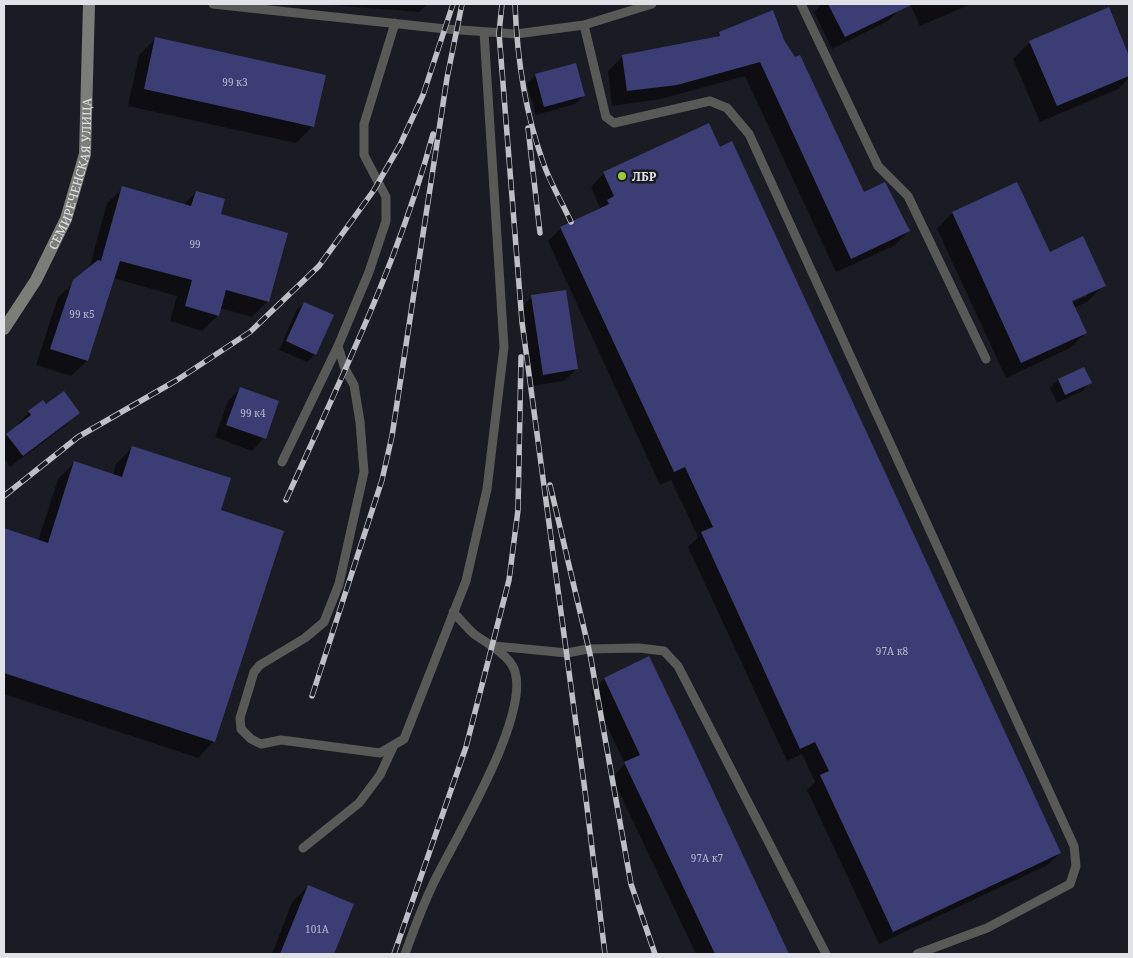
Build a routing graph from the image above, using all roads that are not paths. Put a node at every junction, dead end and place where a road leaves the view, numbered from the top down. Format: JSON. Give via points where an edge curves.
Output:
{"nodes":[{"id":1,"x":89,"y":4,"type":"edge"},
{"id":2,"x":214,"y":4,"type":"edge"},
{"id":3,"x":652,"y":4,"type":"edge"},
{"id":4,"x":801,"y":4,"type":"edge"},
{"id":5,"x":395,"y":23,"type":"junction"},
{"id":6,"x":584,"y":25,"type":"junction"},
{"id":7,"x":484,"y":32,"type":"junction"},
{"id":8,"x":4,"y":329,"type":"edge"},
{"id":9,"x":338,"y":346,"type":"junction"},
{"id":10,"x":986,"y":358,"type":"dead end"},
{"id":11,"x":282,"y":462,"type":"dead end"},
{"id":12,"x":453,"y":612,"type":"junction"},
{"id":13,"x":494,"y":646,"type":"junction"},
{"id":14,"x":394,"y":747,"type":"junction"},
{"id":15,"x":302,"y":848,"type":"dead end"},
{"id":16,"x":405,"y":954,"type":"edge"},
{"id":17,"x":826,"y":954,"type":"edge"},
{"id":18,"x":918,"y":954,"type":"edge"}],
"edges":[{"from":1,"to":8,"type":"main road","name":"СЕМИРЕЧЕНСКАЯ УЛИЦА","via":[[85,154],[66,219],[36,280]]},
{"from":2,"to":5,"type":"lane"},
{"from":3,"to":6,"type":"lane"},
{"from":4,"to":10,"type":"lane","via":[[878,166],[908,196]]},
{"from":5,"to":7,"type":"lane"},
{"from":5,"to":9,"type":"lane","via":[[364,124],[364,155],[386,197],[386,221]]},
{"from":6,"to":7,"type":"lane","via":[[516,34]]},
{"from":6,"to":18,"type":"lane","via":[[606,117],[614,123],[710,101],[727,108],[749,134],[1074,846],[1076,866],[1070,884],[987,928]]},
{"from":7,"to":12,"type":"lane","via":[[504,347],[487,489],[466,581]]},
{"from":9,"to":11,"type":"lane"},
{"from":9,"to":14,"type":"lane","via":[[354,385],[364,472],[339,584],[324,622],[254,672],[240,718],[241,729],[261,744],[281,740],[380,753]]},
{"from":12,"to":13,"type":"lane","via":[[474,634]]},
{"from":12,"to":14,"type":"lane","via":[[404,740]]},
{"from":13,"to":16,"type":"lane","via":[[514,669],[517,700],[474,808],[434,882]]},
{"from":13,"to":17,"type":"lane","via":[[567,653],[588,649],[664,650],[678,666]]},
{"from":14,"to":15,"type":"lane","via":[[380,775],[359,803]]}]}
